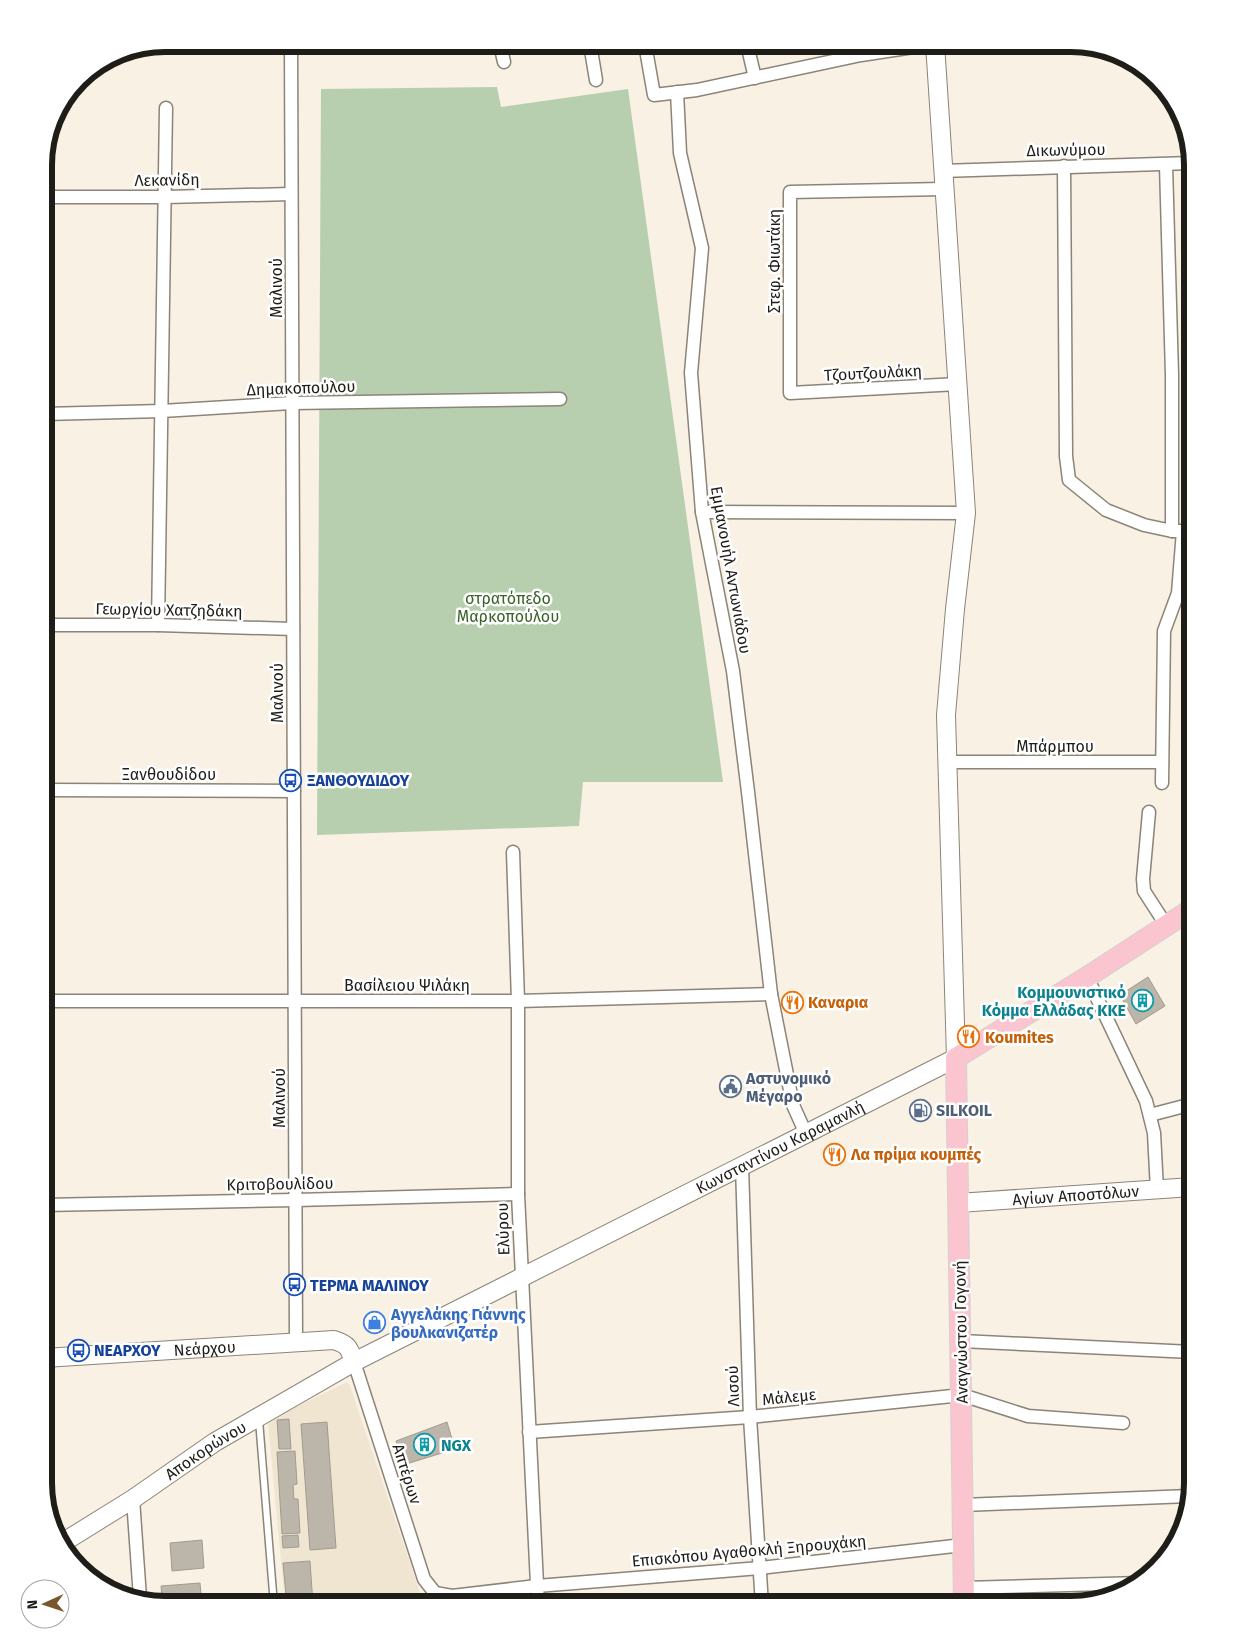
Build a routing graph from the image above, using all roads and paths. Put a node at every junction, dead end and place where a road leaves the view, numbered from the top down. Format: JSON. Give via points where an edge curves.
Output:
{"nodes":[{"id":1,"x":291,"y":53,"type":"edge"},
{"id":2,"x":502,"y":53,"type":"edge"},
{"id":3,"x":592,"y":53,"type":"edge"},
{"id":4,"x":647,"y":53,"type":"edge"},
{"id":5,"x":749,"y":53,"type":"edge"},
{"id":6,"x":845,"y":53,"type":"edge"},
{"id":7,"x":935,"y":53,"type":"edge"},
{"id":8,"x":504,"y":62,"type":"dead end"},
{"id":9,"x":755,"y":78,"type":"junction"},
{"id":10,"x":596,"y":80,"type":"dead end"},
{"id":11,"x":677,"y":92,"type":"junction"},
{"id":12,"x":166,"y":108,"type":"dead end"},
{"id":13,"x":1184,"y":164,"type":"edge"},
{"id":14,"x":1166,"y":165,"type":"junction"},
{"id":15,"x":1064,"y":166,"type":"junction"},
{"id":16,"x":942,"y":171,"type":"junction"},
{"id":17,"x":944,"y":189,"type":"junction"},
{"id":18,"x":291,"y":194,"type":"junction"},
{"id":19,"x":53,"y":197,"type":"edge"},
{"id":20,"x":164,"y":197,"type":"junction"},
{"id":21,"x":958,"y":384,"type":"junction"},
{"id":22,"x":790,"y":394,"type":"joint"},
{"id":23,"x":560,"y":399,"type":"dead end"},
{"id":24,"x":292,"y":403,"type":"junction"},
{"id":25,"x":162,"y":411,"type":"junction"},
{"id":26,"x":53,"y":414,"type":"edge"},
{"id":27,"x":702,"y":512,"type":"junction"},
{"id":28,"x":966,"y":513,"type":"junction"},
{"id":29,"x":1182,"y":531,"type":"edge"},
{"id":30,"x":53,"y":625,"type":"edge"},
{"id":31,"x":158,"y":625,"type":"junction"},
{"id":32,"x":293,"y":629,"type":"junction"},
{"id":33,"x":947,"y":762,"type":"junction"},
{"id":34,"x":1162,"y":762,"type":"junction"},
{"id":35,"x":1162,"y":783,"type":"dead end"},
{"id":36,"x":53,"y":790,"type":"edge"},
{"id":37,"x":294,"y":791,"type":"junction"},
{"id":38,"x":1150,"y":812,"type":"dead end"},
{"id":39,"x":513,"y":852,"type":"dead end"},
{"id":40,"x":1184,"y":913,"type":"edge"},
{"id":41,"x":1166,"y":925,"type":"junction"},
{"id":42,"x":1086,"y":977,"type":"junction"},
{"id":43,"x":771,"y":994,"type":"junction"},
{"id":44,"x":53,"y":1001,"type":"edge"},
{"id":45,"x":295,"y":1001,"type":"junction"},
{"id":46,"x":518,"y":1001,"type":"junction"},
{"id":47,"x":956,"y":1058,"type":"junction"},
{"id":48,"x":1184,"y":1106,"type":"edge"},
{"id":49,"x":1150,"y":1116,"type":"junction"},
{"id":50,"x":806,"y":1134,"type":"junction"},
{"id":51,"x":742,"y":1166,"type":"junction"},
{"id":52,"x":1184,"y":1188,"type":"edge"},
{"id":53,"x":1157,"y":1190,"type":"junction"},
{"id":54,"x":518,"y":1194,"type":"junction"},
{"id":55,"x":296,"y":1200,"type":"junction"},
{"id":56,"x":958,"y":1204,"type":"junction"},
{"id":57,"x":53,"y":1205,"type":"edge"},
{"id":58,"x":521,"y":1278,"type":"junction"},
{"id":59,"x":961,"y":1341,"type":"junction"},
{"id":60,"x":296,"y":1342,"type":"junction"},
{"id":61,"x":1184,"y":1352,"type":"edge"},
{"id":62,"x":53,"y":1357,"type":"edge"},
{"id":63,"x":354,"y":1362,"type":"junction"},
{"id":64,"x":962,"y":1395,"type":"junction"},
{"id":65,"x":259,"y":1416,"type":"junction"},
{"id":66,"x":750,"y":1417,"type":"junction"},
{"id":67,"x":1123,"y":1423,"type":"dead end"},
{"id":68,"x":529,"y":1432,"type":"junction"},
{"id":69,"x":1182,"y":1496,"type":"edge"},
{"id":70,"x":133,"y":1499,"type":"junction"},
{"id":71,"x":963,"y":1505,"type":"junction"},
{"id":72,"x":68,"y":1539,"type":"edge"},
{"id":73,"x":963,"y":1545,"type":"junction"},
{"id":74,"x":760,"y":1568,"type":"junction"},
{"id":75,"x":1121,"y":1585,"type":"edge"},
{"id":76,"x":538,"y":1586,"type":"junction"},
{"id":77,"x":435,"y":1592,"type":"joint"},
{"id":78,"x":140,"y":1594,"type":"edge"},
{"id":79,"x":273,"y":1596,"type":"edge"},
{"id":80,"x":538,"y":1596,"type":"edge"},
{"id":81,"x":762,"y":1596,"type":"edge"},
{"id":82,"x":964,"y":1596,"type":"edge"},
{"id":83,"x":977,"y":1596,"type":"edge"}],
"edges":[{"from":1,"to":18,"type":"street","name":"Μαλινού"},
{"from":2,"to":8,"type":"street"},
{"from":3,"to":10,"type":"street"},
{"from":4,"to":11,"type":"street","via":[[654,95]]},
{"from":5,"to":9,"type":"street"},
{"from":6,"to":9,"type":"street"},
{"from":7,"to":16,"type":"main road"},
{"from":9,"to":11,"type":"street"},
{"from":11,"to":27,"type":"street","name":"Εμμανουήλ Αντωνιάδου","via":[[680,153],[702,248],[691,373]]},
{"from":12,"to":20,"type":"street"},
{"from":13,"to":14,"type":"street","name":"Δικωνύμου"},
{"from":14,"to":15,"type":"street","name":"Δικωνύμου"},
{"from":14,"to":29,"type":"street","via":[[1172,375]]},
{"from":15,"to":16,"type":"street","name":"Δικωνύμου"},
{"from":15,"to":29,"type":"street","via":[[1066,456],[1069,480],[1106,510],[1144,525]]},
{"from":16,"to":17,"type":"main road"},
{"from":17,"to":21,"type":"main road"},
{"from":17,"to":22,"type":"street","name":"Στεφ. Φιωτάκη","via":[[790,192]]},
{"from":18,"to":20,"type":"street","name":"Λεκανίδη"},
{"from":18,"to":24,"type":"street","name":"Μαλινού"},
{"from":19,"to":20,"type":"street","name":"Λεκανίδη"},
{"from":20,"to":25,"type":"street"},
{"from":21,"to":22,"type":"street","name":"Τζουτζουλάκη"},
{"from":21,"to":28,"type":"main road"},
{"from":23,"to":24,"type":"street","name":"Δημακοπούλου"},
{"from":24,"to":25,"type":"street","name":"Δημακοπούλου"},
{"from":24,"to":32,"type":"street","name":"Μαλινού"},
{"from":25,"to":26,"type":"street","name":"Δημακοπούλου"},
{"from":25,"to":31,"type":"street"},
{"from":27,"to":28,"type":"street"},
{"from":27,"to":43,"type":"street","name":"Εμμανουήλ Αντωνιάδου","via":[[733,670]]},
{"from":28,"to":33,"type":"main road","via":[[946,715]]},
{"from":29,"to":34,"type":"street","via":[[1178,594],[1164,631]]},
{"from":30,"to":31,"type":"street","name":"Γεωργίου Χατζηδάκη"},
{"from":31,"to":32,"type":"street","name":"Γεωργίου Χατζηδάκη"},
{"from":32,"to":37,"type":"street","name":"Μαλινού"},
{"from":33,"to":34,"type":"street","name":"Μπάρμπου"},
{"from":33,"to":47,"type":"main road"},
{"from":34,"to":35,"type":"street"},
{"from":36,"to":37,"type":"street","name":"Ξανθουδίδου"},
{"from":37,"to":45,"type":"street","name":"Μαλινού"},
{"from":38,"to":41,"type":"street","via":[[1144,891]]},
{"from":39,"to":46,"type":"street","name":"Ελύρου"},
{"from":40,"to":41,"type":"main road","name":"Κωνσταντίνου Καραμανλή"},
{"from":41,"to":42,"type":"main road","name":"Κωνσταντίνου Καραμανλή"},
{"from":42,"to":47,"type":"main road","name":"Κωνσταντίνου Καραμανλή"},
{"from":42,"to":49,"type":"street","via":[[1146,1101]]},
{"from":43,"to":46,"type":"street","name":"Βασίλειου Ψιλάκη"},
{"from":43,"to":50,"type":"street","name":"Εμμανουήλ Αντωνιάδου","via":[[793,1105]]},
{"from":44,"to":45,"type":"street","name":"Βασίλειου Ψιλάκη"},
{"from":45,"to":46,"type":"street","name":"Βασίλειου Ψιλάκη"},
{"from":45,"to":55,"type":"street","name":"Μαλινού"},
{"from":46,"to":54,"type":"street","name":"Ελύρου"},
{"from":47,"to":50,"type":"main road","name":"Κωνσταντίνου Καραμανλή"},
{"from":47,"to":56,"type":"main road","name":"Αναγνώστου Γογονή"},
{"from":48,"to":49,"type":"street"},
{"from":49,"to":53,"type":"street"},
{"from":50,"to":51,"type":"main road","name":"Κωνσταντίνου Καραμανλή"},
{"from":51,"to":58,"type":"main road","name":"Κωνσταντίνου Καραμανλή"},
{"from":51,"to":66,"type":"street","name":"Λισού"},
{"from":52,"to":53,"type":"main road","name":"Αγίων Αποστόλων"},
{"from":53,"to":56,"type":"main road","name":"Αγίων Αποστόλων"},
{"from":54,"to":55,"type":"street","name":"Κριτοβουλίδου"},
{"from":54,"to":58,"type":"street","name":"Ελύρου"},
{"from":55,"to":57,"type":"street","name":"Κριτοβουλίδου"},
{"from":55,"to":60,"type":"street","name":"Μαλινού"},
{"from":56,"to":59,"type":"main road","name":"Αναγνώστου Γογονή"},
{"from":58,"to":63,"type":"main road","name":"Κωνσταντίνου Καραμανλή"},
{"from":58,"to":68,"type":"street","name":"Ελύρου"},
{"from":59,"to":61,"type":"street"},
{"from":59,"to":64,"type":"main road","name":"Αναγνώστου Γογονή"},
{"from":60,"to":62,"type":"main road","name":"Νεάρχου"},
{"from":60,"to":63,"type":"main road","name":"Νεάρχου","via":[[334,1340],[343,1343],[350,1349]]},
{"from":63,"to":65,"type":"main road","name":"Αποκορώνου"},
{"from":63,"to":77,"type":"street","name":"Απτέρων","via":[[424,1579]]},
{"from":64,"to":66,"type":"street","name":"Μάλεμε"},
{"from":64,"to":67,"type":"street","via":[[1028,1416]]},
{"from":64,"to":71,"type":"main road","name":"Αναγνώστου Γογονή"},
{"from":65,"to":70,"type":"main road","name":"Αποκορώνου"},
{"from":65,"to":79,"type":"lane"},
{"from":66,"to":68,"type":"street","name":"Μάλεμε"},
{"from":66,"to":74,"type":"street","name":"Λισού"},
{"from":68,"to":76,"type":"street","name":"Ελύρου"},
{"from":69,"to":71,"type":"street"},
{"from":70,"to":72,"type":"main road","name":"Αποκορώνου"},
{"from":70,"to":78,"type":"street"},
{"from":71,"to":73,"type":"main road","name":"Αναγνώστου Γογονή"},
{"from":73,"to":74,"type":"street","name":"Επισκόπου Αγαθοκλή Ξηρουχάκη"},
{"from":73,"to":82,"type":"main road","name":"Αναγνώστου Γογονή"},
{"from":74,"to":76,"type":"street","name":"Επισκόπου Αγαθοκλή Ξηρουχάκη"},
{"from":74,"to":81,"type":"street","name":"Λισού"},
{"from":75,"to":83,"type":"street"},
{"from":76,"to":77,"type":"street","name":"Επισκόπου Αγαθοκλή Ξηρουχάκη","via":[[452,1596]]},
{"from":76,"to":80,"type":"street","name":"Ελύρου"}]}
